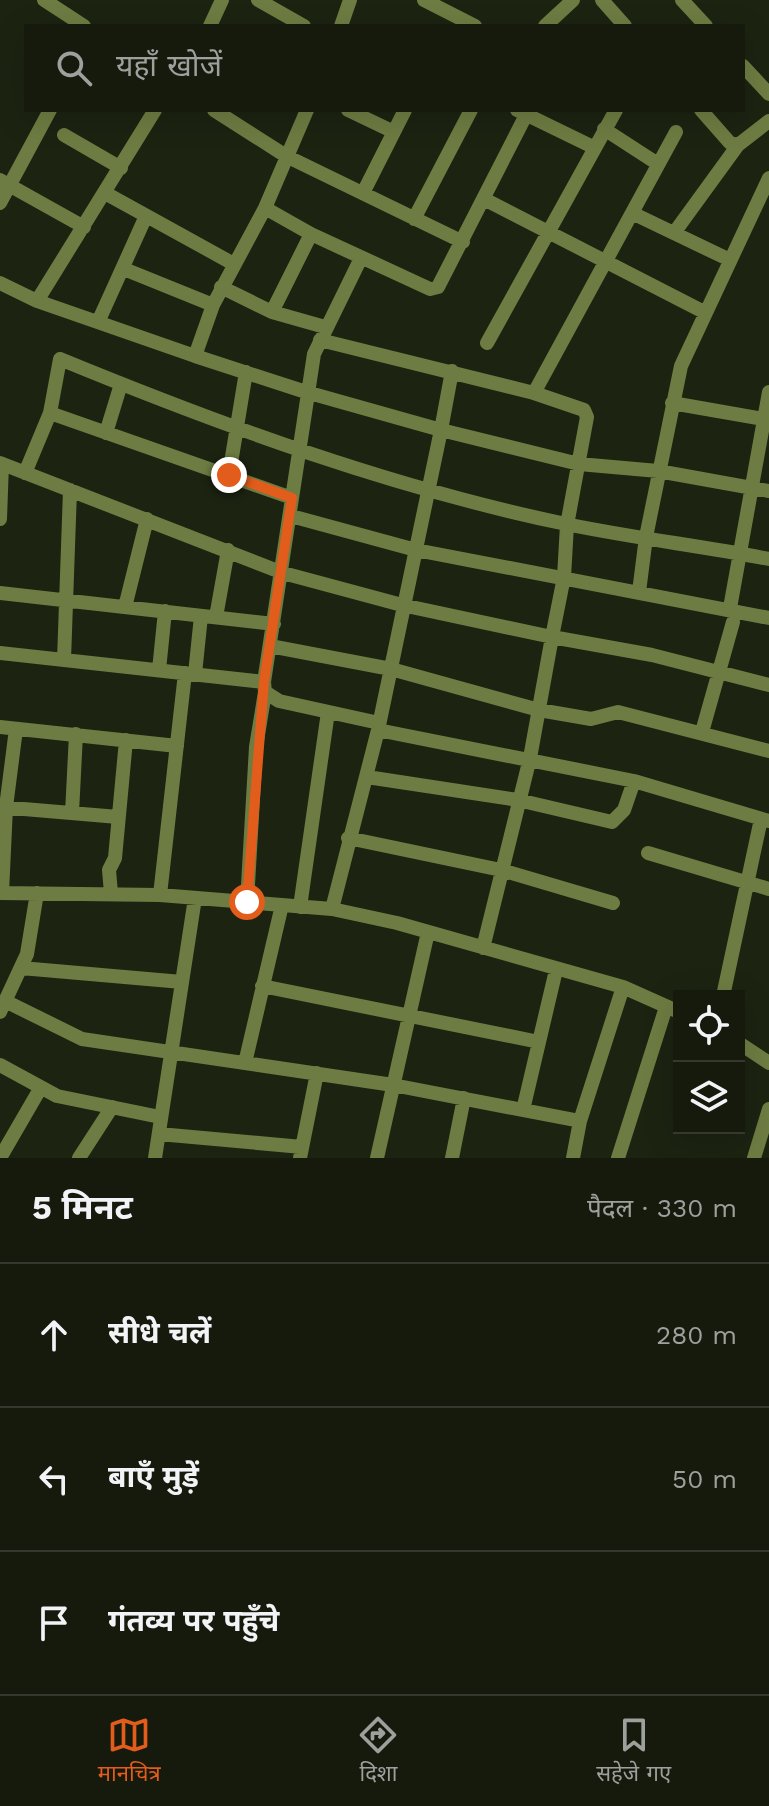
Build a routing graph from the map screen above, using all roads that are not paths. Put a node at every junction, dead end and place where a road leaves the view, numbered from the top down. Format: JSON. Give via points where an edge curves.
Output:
{"nodes":[{"id":1,"x":44,"y":0,"type":"edge"},
{"id":2,"x":222,"y":0,"type":"edge"},
{"id":3,"x":258,"y":0,"type":"edge"},
{"id":4,"x":350,"y":0,"type":"edge"},
{"id":5,"x":424,"y":0,"type":"edge"},
{"id":6,"x":573,"y":0,"type":"edge"},
{"id":7,"x":602,"y":0,"type":"edge"},
{"id":8,"x":682,"y":0,"type":"edge"},
{"id":9,"x":451,"y":21,"type":"edge"},
{"id":10,"x":81,"y":24,"type":"edge"},
{"id":11,"x":211,"y":24,"type":"edge"},
{"id":12,"x":300,"y":24,"type":"edge"},
{"id":13,"x":342,"y":24,"type":"edge"},
{"id":14,"x":547,"y":24,"type":"edge"},
{"id":15,"x":623,"y":24,"type":"edge"},
{"id":16,"x":704,"y":24,"type":"edge"},
{"id":17,"x":745,"y":68,"type":"edge"},
{"id":18,"x":769,"y":94,"type":"edge"},
{"id":19,"x":49,"y":112,"type":"edge"},
{"id":20,"x":154,"y":112,"type":"edge"},
{"id":21,"x":217,"y":112,"type":"edge"},
{"id":22,"x":306,"y":112,"type":"edge"},
{"id":23,"x":352,"y":112,"type":"edge"},
{"id":24,"x":404,"y":112,"type":"edge"},
{"id":25,"x":470,"y":112,"type":"edge"},
{"id":26,"x":521,"y":112,"type":"edge"},
{"id":27,"x":615,"y":112,"type":"edge"},
{"id":28,"x":703,"y":112,"type":"edge"},
{"id":29,"x":769,"y":121,"type":"edge"},
{"id":30,"x":604,"y":129,"type":"junction"},
{"id":31,"x":394,"y":132,"type":"junction"},
{"id":32,"x":676,"y":132,"type":"dead end"},
{"id":33,"x":64,"y":135,"type":"dead end"},
{"id":34,"x":738,"y":145,"type":"junction"},
{"id":35,"x":593,"y":147,"type":"junction"},
{"id":36,"x":286,"y":156,"type":"junction"},
{"id":37,"x":658,"y":164,"type":"junction"},
{"id":38,"x":121,"y":168,"type":"junction"},
{"id":39,"x":769,"y":178,"type":"edge"},
{"id":40,"x":5,"y":182,"type":"edge"},
{"id":41,"x":105,"y":193,"type":"junction"},
{"id":42,"x":363,"y":193,"type":"junction"},
{"id":43,"x":484,"y":199,"type":"junction"},
{"id":44,"x":0,"y":203,"type":"edge"},
{"id":45,"x":265,"y":208,"type":"junction"},
{"id":46,"x":632,"y":213,"type":"junction"},
{"id":47,"x":146,"y":216,"type":"junction"},
{"id":48,"x":414,"y":219,"type":"junction"},
{"id":49,"x":84,"y":227,"type":"junction"},
{"id":50,"x":549,"y":232,"type":"junction"},
{"id":51,"x":674,"y":233,"type":"junction"},
{"id":52,"x":311,"y":234,"type":"junction"},
{"id":53,"x":463,"y":242,"type":"junction"},
{"id":54,"x":361,"y":258,"type":"junction"},
{"id":55,"x":728,"y":259,"type":"junction"},
{"id":56,"x":605,"y":261,"type":"junction"},
{"id":57,"x":232,"y":263,"type":"junction"},
{"id":58,"x":124,"y":269,"type":"junction"},
{"id":59,"x":0,"y":283,"type":"edge"},
{"id":60,"x":221,"y":287,"type":"junction"},
{"id":61,"x":37,"y":301,"type":"junction"},
{"id":62,"x":213,"y":305,"type":"junction"},
{"id":63,"x":272,"y":312,"type":"junction"},
{"id":64,"x":704,"y":312,"type":"junction"},
{"id":65,"x":99,"y":320,"type":"junction"},
{"id":66,"x":322,"y":333,"type":"junction"},
{"id":67,"x":487,"y":343,"type":"dead end"},
{"id":68,"x":195,"y":356,"type":"junction"},
{"id":69,"x":452,"y":371,"type":"junction"},
{"id":70,"x":246,"y":372,"type":"junction"},
{"id":71,"x":121,"y":384,"type":"junction"},
{"id":72,"x":306,"y":392,"type":"junction"},
{"id":73,"x":769,"y":392,"type":"edge"},
{"id":74,"x":534,"y":393,"type":"junction"},
{"id":75,"x":672,"y":403,"type":"junction"},
{"id":76,"x":50,"y":413,"type":"junction"},
{"id":77,"x":767,"y":420,"type":"edge"},
{"id":78,"x":236,"y":428,"type":"junction"},
{"id":79,"x":441,"y":430,"type":"junction"},
{"id":80,"x":106,"y":433,"type":"junction"},
{"id":81,"x":299,"y":448,"type":"junction"},
{"id":82,"x":1,"y":464,"type":"edge"},
{"id":83,"x":579,"y":464,"type":"junction"},
{"id":84,"x":658,"y":471,"type":"junction"},
{"id":85,"x":25,"y":473,"type":"junction"},
{"id":86,"x":229,"y":475,"type":"junction"},
{"id":87,"x":428,"y":489,"type":"junction"},
{"id":88,"x":70,"y":490,"type":"junction"},
{"id":89,"x":761,"y":490,"type":"edge"},
{"id":90,"x":292,"y":498,"type":"junction"},
{"id":91,"x":291,"y":516,"type":"junction"},
{"id":92,"x":0,"y":519,"type":"edge"},
{"id":93,"x":147,"y":519,"type":"junction"},
{"id":94,"x":567,"y":525,"type":"junction"},
{"id":95,"x":646,"y":537,"type":"junction"},
{"id":96,"x":228,"y":550,"type":"junction"},
{"id":97,"x":416,"y":550,"type":"junction"},
{"id":98,"x":741,"y":554,"type":"junction"},
{"id":99,"x":769,"y":559,"type":"edge"},
{"id":100,"x":283,"y":573,"type":"junction"},
{"id":101,"x":564,"y":577,"type":"junction"},
{"id":102,"x":639,"y":592,"type":"junction"},
{"id":103,"x":0,"y":593,"type":"edge"},
{"id":104,"x":66,"y":600,"type":"junction"},
{"id":105,"x":402,"y":605,"type":"junction"},
{"id":106,"x":125,"y":607,"type":"junction"},
{"id":107,"x":165,"y":611,"type":"junction"},
{"id":108,"x":732,"y":615,"type":"junction"},
{"id":109,"x":209,"y":616,"type":"junction"},
{"id":110,"x":769,"y":618,"type":"edge"},
{"id":111,"x":274,"y":624,"type":"junction"},
{"id":112,"x":552,"y":637,"type":"junction"},
{"id":113,"x":270,"y":646,"type":"junction"},
{"id":114,"x":0,"y":653,"type":"edge"},
{"id":115,"x":64,"y":660,"type":"junction"},
{"id":116,"x":391,"y":669,"type":"junction"},
{"id":117,"x":159,"y":670,"type":"junction"},
{"id":118,"x":718,"y":672,"type":"junction"},
{"id":119,"x":190,"y":674,"type":"junction"},
{"id":120,"x":769,"y":685,"type":"edge"},
{"id":121,"x":264,"y":687,"type":"junction"},
{"id":122,"x":539,"y":710,"type":"junction"},
{"id":123,"x":328,"y":712,"type":"junction"},
{"id":124,"x":0,"y":727,"type":"edge"},
{"id":125,"x":379,"y":727,"type":"junction"},
{"id":126,"x":16,"y":729,"type":"junction"},
{"id":127,"x":702,"y":732,"type":"junction"},
{"id":128,"x":76,"y":734,"type":"junction"},
{"id":129,"x":126,"y":740,"type":"junction"},
{"id":130,"x":177,"y":746,"type":"junction"},
{"id":131,"x":769,"y":751,"type":"edge"},
{"id":132,"x":530,"y":758,"type":"junction"},
{"id":133,"x":367,"y":777,"type":"junction"},
{"id":134,"x":634,"y":781,"type":"junction"},
{"id":135,"x":518,"y":800,"type":"junction"},
{"id":136,"x":3,"y":807,"type":"edge"},
{"id":137,"x":72,"y":813,"type":"junction"},
{"id":138,"x":118,"y":817,"type":"junction"},
{"id":139,"x":765,"y":820,"type":"edge"},
{"id":140,"x":348,"y":838,"type":"junction"},
{"id":141,"x":648,"y":853,"type":"dead end"},
{"id":142,"x":501,"y":870,"type":"junction"},
{"id":143,"x":746,"y":882,"type":"junction"},
{"id":144,"x":769,"y":889,"type":"edge"},
{"id":145,"x":1,"y":893,"type":"edge"},
{"id":146,"x":37,"y":893,"type":"junction"},
{"id":147,"x":111,"y":893,"type":"junction"},
{"id":148,"x":160,"y":895,"type":"junction"},
{"id":149,"x":195,"y":898,"type":"junction"},
{"id":150,"x":247,"y":902,"type":"junction"},
{"id":151,"x":613,"y":903,"type":"dead end"},
{"id":152,"x":282,"y":905,"type":"junction"},
{"id":153,"x":300,"y":907,"type":"junction"},
{"id":154,"x":332,"y":909,"type":"junction"},
{"id":155,"x":428,"y":932,"type":"junction"},
{"id":156,"x":483,"y":948,"type":"junction"},
{"id":157,"x":21,"y":968,"type":"junction"},
{"id":158,"x":556,"y":970,"type":"junction"},
{"id":159,"x":182,"y":982,"type":"junction"},
{"id":160,"x":262,"y":986,"type":"junction"},
{"id":161,"x":623,"y":987,"type":"junction"},
{"id":162,"x":724,"y":990,"type":"edge"},
{"id":163,"x":3,"y":1007,"type":"edge"},
{"id":164,"x":673,"y":1009,"type":"edge"},
{"id":165,"x":409,"y":1016,"type":"junction"},
{"id":166,"x":539,"y":1042,"type":"junction"},
{"id":167,"x":745,"y":1047,"type":"edge"},
{"id":168,"x":170,"y":1054,"type":"junction"},
{"id":169,"x":245,"y":1063,"type":"junction"},
{"id":170,"x":769,"y":1063,"type":"edge"},
{"id":171,"x":0,"y":1065,"type":"edge"},
{"id":172,"x":317,"y":1073,"type":"junction"},
{"id":173,"x":393,"y":1085,"type":"junction"},
{"id":174,"x":40,"y":1089,"type":"junction"},
{"id":175,"x":464,"y":1098,"type":"junction"},
{"id":176,"x":112,"y":1107,"type":"junction"},
{"id":177,"x":769,"y":1109,"type":"edge"},
{"id":178,"x":523,"y":1110,"type":"junction"},
{"id":179,"x":160,"y":1117,"type":"junction"},
{"id":180,"x":580,"y":1121,"type":"junction"},
{"id":181,"x":159,"y":1134,"type":"junction"},
{"id":182,"x":301,"y":1152,"type":"edge"},
{"id":183,"x":0,"y":1158,"type":"edge"},
{"id":184,"x":79,"y":1158,"type":"edge"},
{"id":185,"x":155,"y":1158,"type":"edge"},
{"id":186,"x":377,"y":1158,"type":"edge"},
{"id":187,"x":452,"y":1158,"type":"edge"},
{"id":188,"x":573,"y":1158,"type":"edge"},
{"id":189,"x":618,"y":1158,"type":"edge"},
{"id":190,"x":754,"y":1158,"type":"edge"}],
"edges":[{"from":1,"to":10,"type":"street"},
{"from":2,"to":11,"type":"street"},
{"from":3,"to":12,"type":"street"},
{"from":4,"to":13,"type":"street"},
{"from":5,"to":9,"type":"street"},
{"from":6,"to":14,"type":"street"},
{"from":7,"to":15,"type":"street"},
{"from":8,"to":16,"type":"street"},
{"from":17,"to":18,"type":"street"},
{"from":19,"to":40,"type":"street"},
{"from":20,"to":38,"type":"street"},
{"from":21,"to":36,"type":"street"},
{"from":22,"to":36,"type":"street"},
{"from":23,"to":31,"type":"street"},
{"from":24,"to":31,"type":"street"},
{"from":25,"to":48,"type":"street"},
{"from":26,"to":35,"type":"street"},
{"from":26,"to":43,"type":"street"},
{"from":27,"to":30,"type":"street"},
{"from":28,"to":34,"type":"street","via":[[730,143]]},
{"from":29,"to":34,"type":"street"},
{"from":30,"to":35,"type":"street"},
{"from":30,"to":37,"type":"street"},
{"from":31,"to":42,"type":"street"},
{"from":32,"to":37,"type":"street"},
{"from":33,"to":38,"type":"street"},
{"from":34,"to":51,"type":"street"},
{"from":35,"to":50,"type":"street"},
{"from":36,"to":42,"type":"street"},
{"from":36,"to":45,"type":"street"},
{"from":37,"to":46,"type":"street"},
{"from":38,"to":41,"type":"street"},
{"from":39,"to":55,"type":"street"},
{"from":40,"to":44,"type":"street"},
{"from":40,"to":49,"type":"street"},
{"from":41,"to":47,"type":"street"},
{"from":41,"to":49,"type":"street"},
{"from":42,"to":48,"type":"street"},
{"from":43,"to":50,"type":"street"},
{"from":43,"to":53,"type":"street"},
{"from":45,"to":52,"type":"street"},
{"from":45,"to":57,"type":"street"},
{"from":46,"to":51,"type":"street"},
{"from":46,"to":56,"type":"street"},
{"from":47,"to":57,"type":"street"},
{"from":47,"to":58,"type":"street"},
{"from":48,"to":53,"type":"street"},
{"from":49,"to":61,"type":"street"},
{"from":50,"to":56,"type":"street"},
{"from":50,"to":67,"type":"street"},
{"from":51,"to":55,"type":"street"},
{"from":52,"to":54,"type":"street"},
{"from":52,"to":63,"type":"street"},
{"from":53,"to":54,"type":"street","via":[[438,287],[430,289]]},
{"from":54,"to":66,"type":"street"},
{"from":55,"to":64,"type":"street"},
{"from":56,"to":64,"type":"street"},
{"from":56,"to":74,"type":"street"},
{"from":57,"to":60,"type":"street"},
{"from":58,"to":62,"type":"street"},
{"from":58,"to":65,"type":"street"},
{"from":59,"to":61,"type":"street"},
{"from":60,"to":62,"type":"street"},
{"from":60,"to":63,"type":"street"},
{"from":61,"to":65,"type":"street"},
{"from":62,"to":68,"type":"street"},
{"from":63,"to":66,"type":"street"},
{"from":64,"to":75,"type":"street"},
{"from":65,"to":68,"type":"street"},
{"from":66,"to":69,"type":"street"},
{"from":66,"to":72,"type":"street"},
{"from":68,"to":70,"type":"street"},
{"from":69,"to":74,"type":"street"},
{"from":69,"to":79,"type":"street"},
{"from":70,"to":72,"type":"street"},
{"from":70,"to":78,"type":"street"},
{"from":71,"to":76,"type":"street","via":[[60,359]]},
{"from":71,"to":78,"type":"street"},
{"from":71,"to":80,"type":"street"},
{"from":72,"to":79,"type":"street"},
{"from":72,"to":81,"type":"street"},
{"from":73,"to":77,"type":"street"},
{"from":74,"to":83,"type":"street","via":[[584,410]]},
{"from":75,"to":77,"type":"street"},
{"from":75,"to":84,"type":"street"},
{"from":76,"to":80,"type":"street"},
{"from":76,"to":85,"type":"street"},
{"from":77,"to":89,"type":"street"},
{"from":78,"to":81,"type":"street"},
{"from":78,"to":86,"type":"street"},
{"from":79,"to":83,"type":"street"},
{"from":79,"to":87,"type":"street"},
{"from":80,"to":86,"type":"street"},
{"from":81,"to":87,"type":"street"},
{"from":81,"to":90,"type":"street"},
{"from":82,"to":85,"type":"street"},
{"from":82,"to":92,"type":"street"},
{"from":83,"to":84,"type":"street"},
{"from":83,"to":94,"type":"street"},
{"from":84,"to":89,"type":"street"},
{"from":84,"to":95,"type":"street"},
{"from":85,"to":88,"type":"street"},
{"from":86,"to":90,"type":"street"},
{"from":87,"to":94,"type":"street"},
{"from":87,"to":97,"type":"street"},
{"from":88,"to":93,"type":"street"},
{"from":88,"to":104,"type":"street"},
{"from":89,"to":98,"type":"street"},
{"from":90,"to":91,"type":"street"},
{"from":91,"to":97,"type":"street"},
{"from":91,"to":100,"type":"street"},
{"from":93,"to":96,"type":"street"},
{"from":93,"to":106,"type":"street"},
{"from":94,"to":95,"type":"street"},
{"from":94,"to":101,"type":"street"},
{"from":95,"to":98,"type":"street"},
{"from":95,"to":102,"type":"street"},
{"from":96,"to":100,"type":"street"},
{"from":96,"to":109,"type":"street"},
{"from":97,"to":101,"type":"street"},
{"from":97,"to":105,"type":"street"},
{"from":98,"to":99,"type":"street"},
{"from":98,"to":108,"type":"street"},
{"from":100,"to":105,"type":"street"},
{"from":100,"to":111,"type":"street"},
{"from":101,"to":102,"type":"street"},
{"from":101,"to":112,"type":"street"},
{"from":102,"to":108,"type":"street"},
{"from":103,"to":104,"type":"street"},
{"from":104,"to":106,"type":"street"},
{"from":104,"to":115,"type":"street"},
{"from":105,"to":112,"type":"street"},
{"from":105,"to":116,"type":"street"},
{"from":106,"to":107,"type":"street"},
{"from":107,"to":109,"type":"street"},
{"from":107,"to":117,"type":"street"},
{"from":108,"to":110,"type":"street"},
{"from":108,"to":118,"type":"street"},
{"from":109,"to":111,"type":"street"},
{"from":109,"to":119,"type":"street"},
{"from":111,"to":113,"type":"street"},
{"from":112,"to":118,"type":"street"},
{"from":112,"to":122,"type":"street"},
{"from":113,"to":116,"type":"street"},
{"from":113,"to":121,"type":"street"},
{"from":114,"to":115,"type":"street"},
{"from":115,"to":117,"type":"street"},
{"from":116,"to":122,"type":"street"},
{"from":116,"to":125,"type":"street"},
{"from":117,"to":119,"type":"street"},
{"from":118,"to":120,"type":"street"},
{"from":118,"to":127,"type":"street"},
{"from":119,"to":121,"type":"street"},
{"from":119,"to":130,"type":"street"},
{"from":121,"to":123,"type":"street","via":[[279,701]]},
{"from":121,"to":150,"type":"street"},
{"from":122,"to":127,"type":"street","via":[[591,719],[618,712]]},
{"from":122,"to":132,"type":"street"},
{"from":123,"to":125,"type":"street"},
{"from":123,"to":153,"type":"street"},
{"from":124,"to":126,"type":"street"},
{"from":125,"to":132,"type":"street"},
{"from":125,"to":133,"type":"street"},
{"from":126,"to":128,"type":"street"},
{"from":126,"to":136,"type":"street"},
{"from":127,"to":131,"type":"street"},
{"from":128,"to":129,"type":"street"},
{"from":128,"to":137,"type":"street"},
{"from":129,"to":130,"type":"street"},
{"from":129,"to":138,"type":"street"},
{"from":130,"to":148,"type":"street"},
{"from":132,"to":134,"type":"street"},
{"from":132,"to":135,"type":"street"},
{"from":133,"to":135,"type":"street"},
{"from":133,"to":140,"type":"street"},
{"from":134,"to":135,"type":"street","via":[[624,810],[612,822]]},
{"from":134,"to":139,"type":"street"},
{"from":135,"to":142,"type":"street"},
{"from":136,"to":137,"type":"street"},
{"from":136,"to":145,"type":"street"},
{"from":137,"to":138,"type":"street"},
{"from":138,"to":147,"type":"street","via":[[109,870]]},
{"from":139,"to":143,"type":"street"},
{"from":140,"to":142,"type":"street"},
{"from":140,"to":154,"type":"street"},
{"from":141,"to":143,"type":"street"},
{"from":142,"to":151,"type":"street"},
{"from":142,"to":156,"type":"street"},
{"from":143,"to":144,"type":"street"},
{"from":143,"to":162,"type":"street"},
{"from":145,"to":146,"type":"street"},
{"from":146,"to":147,"type":"street"},
{"from":146,"to":157,"type":"street","via":[[31,942]]},
{"from":147,"to":148,"type":"street"},
{"from":148,"to":149,"type":"street"},
{"from":149,"to":150,"type":"street"},
{"from":149,"to":159,"type":"street"},
{"from":150,"to":152,"type":"street"},
{"from":152,"to":153,"type":"street"},
{"from":152,"to":160,"type":"street"},
{"from":153,"to":154,"type":"street"},
{"from":154,"to":155,"type":"street"},
{"from":155,"to":156,"type":"street"},
{"from":155,"to":165,"type":"street"},
{"from":156,"to":158,"type":"street"},
{"from":157,"to":159,"type":"street"},
{"from":157,"to":163,"type":"street"},
{"from":158,"to":161,"type":"street"},
{"from":158,"to":166,"type":"street"},
{"from":159,"to":168,"type":"street"},
{"from":160,"to":165,"type":"street"},
{"from":160,"to":169,"type":"street"},
{"from":161,"to":164,"type":"street"},
{"from":161,"to":180,"type":"street"},
{"from":163,"to":168,"type":"street","via":[[82,1039]]},
{"from":164,"to":189,"type":"street"},
{"from":165,"to":166,"type":"street"},
{"from":165,"to":173,"type":"street"},
{"from":166,"to":178,"type":"street"},
{"from":167,"to":170,"type":"street"},
{"from":168,"to":169,"type":"street"},
{"from":168,"to":179,"type":"street"},
{"from":169,"to":172,"type":"street"},
{"from":171,"to":174,"type":"street"},
{"from":172,"to":173,"type":"street"},
{"from":172,"to":182,"type":"street"},
{"from":173,"to":175,"type":"street"},
{"from":173,"to":186,"type":"street"},
{"from":174,"to":176,"type":"street"},
{"from":174,"to":183,"type":"street"},
{"from":175,"to":178,"type":"street"},
{"from":175,"to":187,"type":"street"},
{"from":176,"to":179,"type":"street"},
{"from":176,"to":184,"type":"street"},
{"from":177,"to":190,"type":"street"},
{"from":178,"to":180,"type":"street"},
{"from":179,"to":181,"type":"street"},
{"from":180,"to":188,"type":"street"},
{"from":181,"to":182,"type":"street"},
{"from":181,"to":185,"type":"street"}]}
